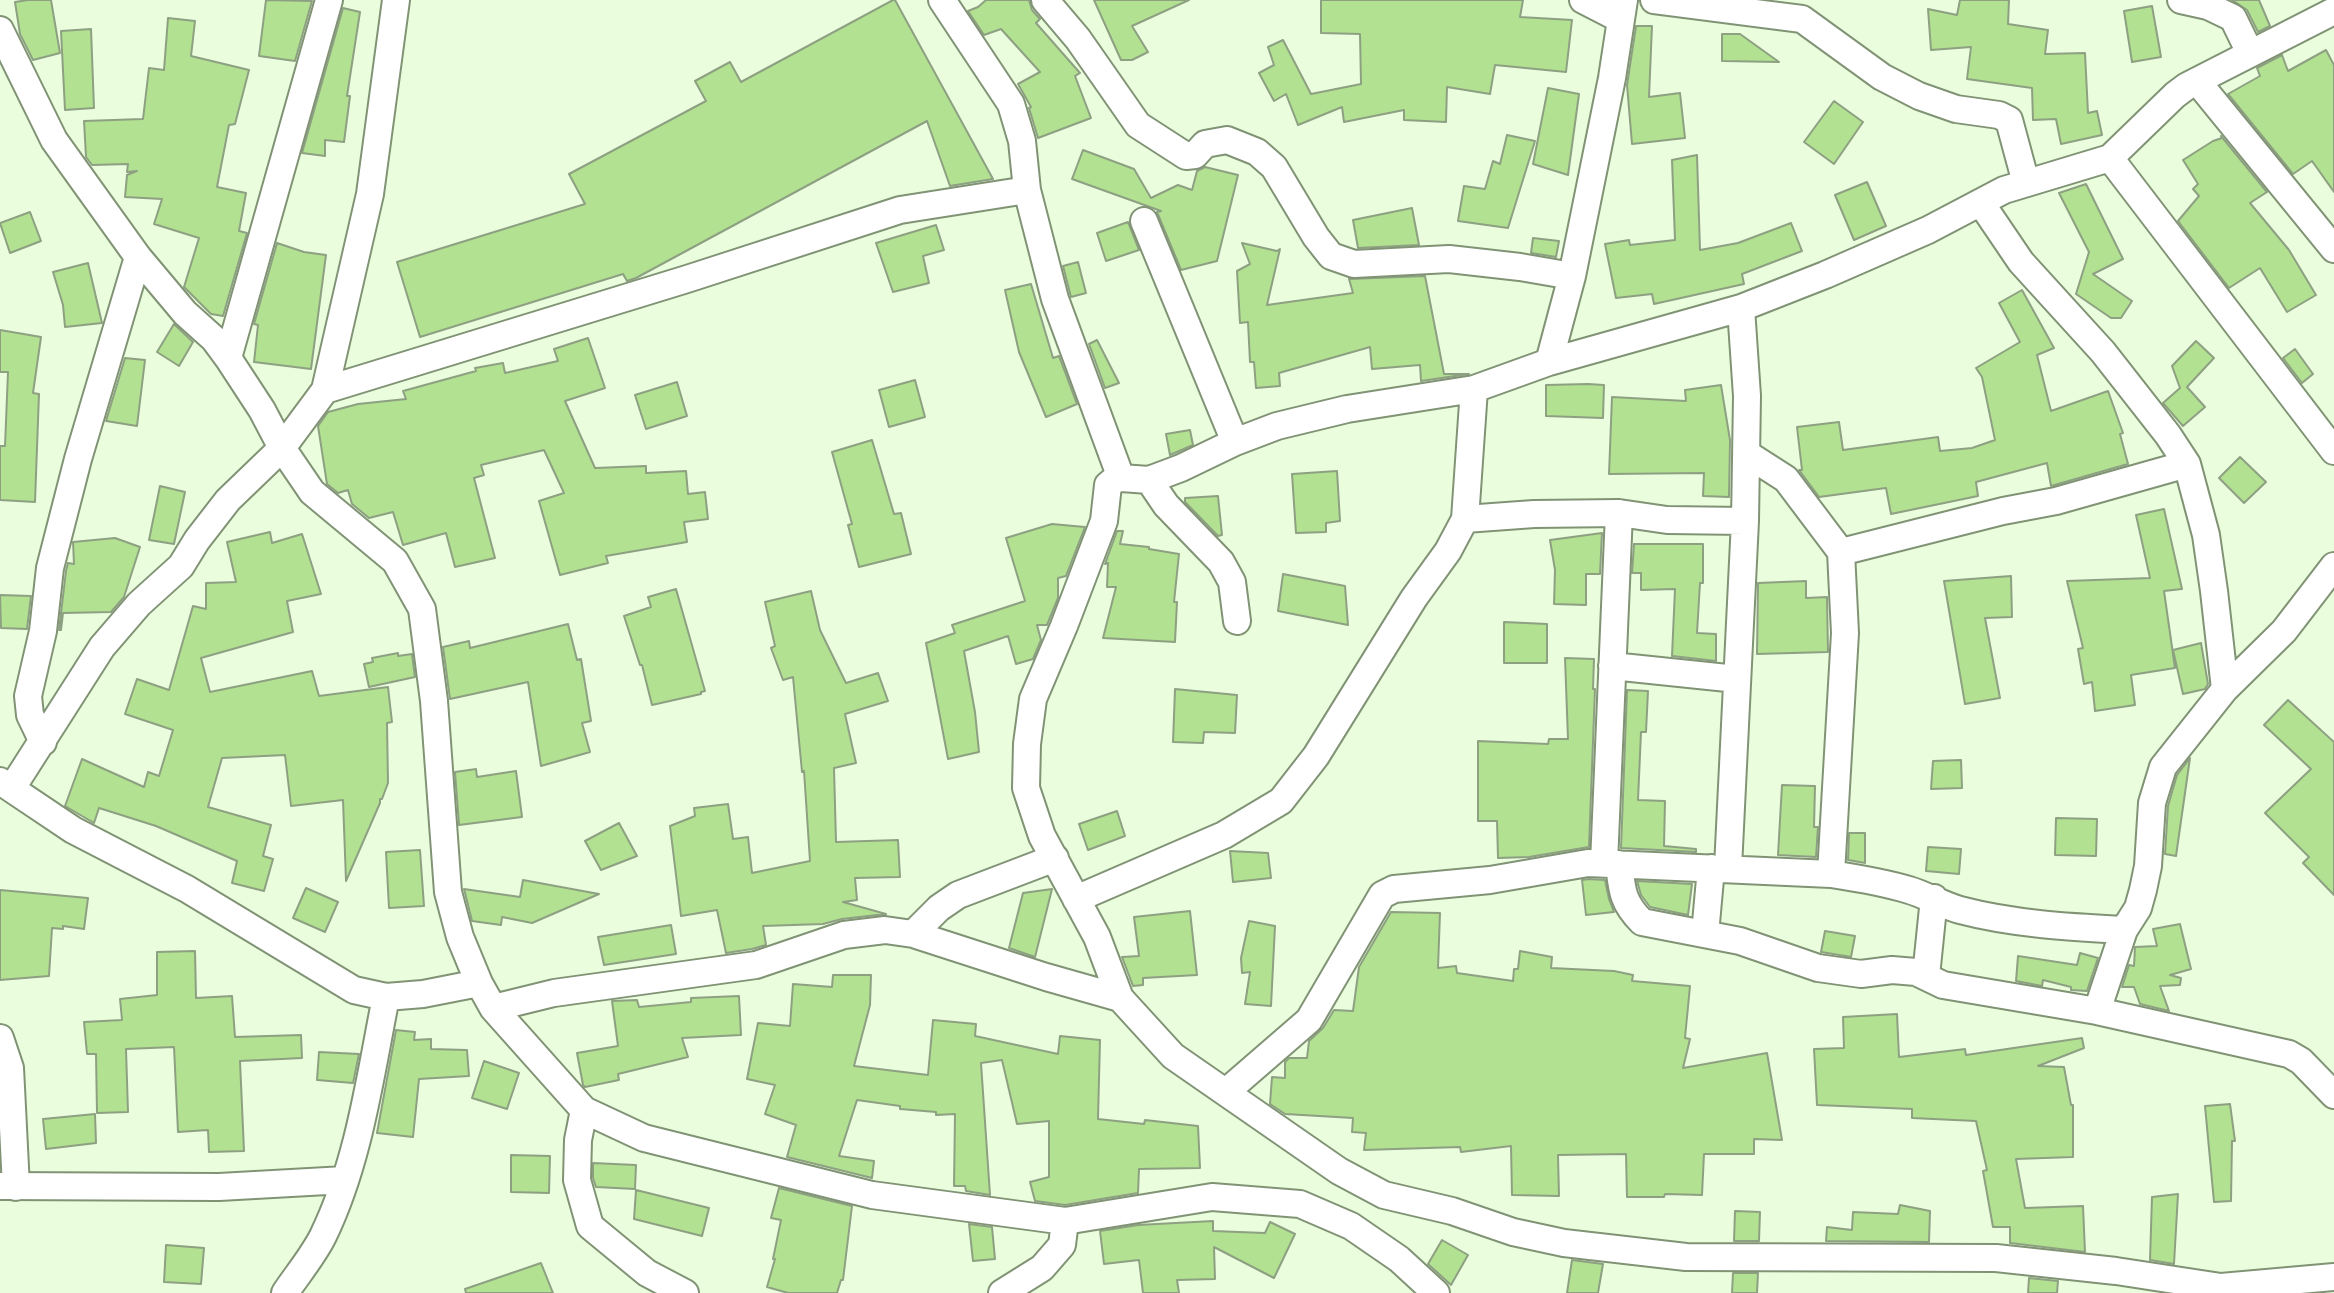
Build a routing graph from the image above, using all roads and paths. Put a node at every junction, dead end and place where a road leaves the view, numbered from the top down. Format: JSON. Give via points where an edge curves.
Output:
{"nodes":[{"id":1,"x":329,"y":0,"type":"edge"},
{"id":2,"x":396,"y":0,"type":"edge"},
{"id":3,"x":942,"y":0,"type":"edge"},
{"id":4,"x":1045,"y":0,"type":"edge"},
{"id":5,"x":1583,"y":0,"type":"edge"},
{"id":6,"x":1654,"y":0,"type":"edge"},
{"id":7,"x":2181,"y":0,"type":"edge"},
{"id":8,"x":1622,"y":10,"type":"edge"},
{"id":9,"x":2331,"y":18,"type":"edge"},
{"id":10,"x":0,"y":30,"type":"edge"},
{"id":11,"x":2250,"y":53,"type":"junction"},
{"id":12,"x":2197,"y":81,"type":"junction"},
{"id":13,"x":2110,"y":158,"type":"junction"},
{"id":14,"x":2026,"y":183,"type":"junction"},
{"id":15,"x":1027,"y":190,"type":"junction"},
{"id":16,"x":1981,"y":203,"type":"junction"},
{"id":17,"x":1144,"y":221,"type":"dead end"},
{"id":18,"x":2334,"y":249,"type":"edge"},
{"id":19,"x":138,"y":257,"type":"junction"},
{"id":20,"x":1572,"y":276,"type":"junction"},
{"id":21,"x":1741,"y":308,"type":"junction"},
{"id":22,"x":228,"y":358,"type":"junction"},
{"id":23,"x":1549,"y":362,"type":"junction"},
{"id":24,"x":1474,"y":389,"type":"junction"},
{"id":25,"x":325,"y":390,"type":"junction"},
{"id":26,"x":1235,"y":442,"type":"junction"},
{"id":27,"x":282,"y":448,"type":"junction"},
{"id":28,"x":2334,"y":451,"type":"edge"},
{"id":29,"x":1747,"y":454,"type":"junction"},
{"id":30,"x":2187,"y":464,"type":"junction"},
{"id":31,"x":1121,"y":478,"type":"junction"},
{"id":32,"x":1149,"y":480,"type":"junction"},
{"id":33,"x":1619,"y":513,"type":"junction"},
{"id":34,"x":1465,"y":519,"type":"junction"},
{"id":35,"x":1745,"y":521,"type":"junction"},
{"id":36,"x":1841,"y":552,"type":"junction"},
{"id":37,"x":2334,"y":566,"type":"edge"},
{"id":38,"x":1237,"y":621,"type":"dead end"},
{"id":39,"x":1612,"y":666,"type":"junction"},
{"id":40,"x":1737,"y":679,"type":"junction"},
{"id":41,"x":2225,"y":689,"type":"junction"},
{"id":42,"x":43,"y":742,"type":"junction"},
{"id":43,"x":6,"y":784,"type":"edge"},
{"id":44,"x":1055,"y":858,"type":"junction"},
{"id":45,"x":1612,"y":863,"type":"junction"},
{"id":46,"x":1720,"y":868,"type":"junction"},
{"id":47,"x":1831,"y":874,"type":"junction"},
{"id":48,"x":1934,"y":898,"type":"junction"},
{"id":49,"x":1076,"y":899,"type":"junction"},
{"id":50,"x":2124,"y":930,"type":"junction"},
{"id":51,"x":913,"y":934,"type":"junction"},
{"id":52,"x":1705,"y":934,"type":"junction"},
{"id":53,"x":1926,"y":976,"type":"junction"},
{"id":54,"x":479,"y":983,"type":"junction"},
{"id":55,"x":386,"y":997,"type":"junction"},
{"id":56,"x":1120,"y":998,"type":"junction"},
{"id":57,"x":493,"y":1008,"type":"junction"},
{"id":58,"x":2097,"y":1011,"type":"junction"},
{"id":59,"x":0,"y":1038,"type":"edge"},
{"id":60,"x":1227,"y":1091,"type":"junction"},
{"id":61,"x":2334,"y":1095,"type":"edge"},
{"id":62,"x":584,"y":1110,"type":"junction"},
{"id":63,"x":345,"y":1180,"type":"junction"},
{"id":64,"x":8,"y":1186,"type":"edge"},
{"id":65,"x":1384,"y":1195,"type":"junction"},
{"id":66,"x":1065,"y":1221,"type":"junction"},
{"id":67,"x":1351,"y":1226,"type":"junction"},
{"id":68,"x":2116,"y":1271,"type":"junction"},
{"id":69,"x":2334,"y":1277,"type":"edge"},
{"id":70,"x":645,"y":1283,"type":"edge"},
{"id":71,"x":285,"y":1293,"type":"edge"},
{"id":72,"x":685,"y":1293,"type":"edge"},
{"id":73,"x":1002,"y":1293,"type":"edge"},
{"id":74,"x":1436,"y":1293,"type":"edge"},
{"id":75,"x":2097,"y":1293,"type":"edge"}],
"edges":[{"from":1,"to":22,"type":"street"},
{"from":2,"to":25,"type":"street","via":[[370,194]]},
{"from":3,"to":15,"type":"street","via":[[1011,104],[1022,141]]},
{"from":4,"to":20,"type":"street","via":[[1138,125],[1186,156],[1205,144],[1227,140],[1257,152],[1274,167],[1331,256],[1354,264],[1449,259]]},
{"from":5,"to":8,"type":"street"},
{"from":6,"to":14,"type":"street","via":[[1802,19],[1882,77],[1919,96],[1956,109],[1999,115],[2009,120]]},
{"from":7,"to":11,"type":"street","via":[[2233,18]]},
{"from":8,"to":20,"type":"street"},
{"from":9,"to":11,"type":"street"},
{"from":10,"to":19,"type":"street","via":[[54,140]]},
{"from":11,"to":12,"type":"street"},
{"from":12,"to":13,"type":"street","via":[[2175,95]]},
{"from":12,"to":18,"type":"street"},
{"from":13,"to":14,"type":"street"},
{"from":13,"to":28,"type":"street"},
{"from":14,"to":16,"type":"street"},
{"from":15,"to":25,"type":"street","via":[[900,210]]},
{"from":15,"to":31,"type":"street","via":[[1055,299]]},
{"from":16,"to":21,"type":"street","via":[[1838,270]]},
{"from":16,"to":30,"type":"street","via":[[2021,262],[2103,352]]},
{"from":17,"to":26,"type":"street"},
{"from":19,"to":22,"type":"street"},
{"from":19,"to":42,"type":"street","via":[[50,568],[28,696]]},
{"from":20,"to":23,"type":"street"},
{"from":21,"to":23,"type":"street"},
{"from":21,"to":29,"type":"street"},
{"from":22,"to":27,"type":"street"},
{"from":23,"to":24,"type":"street"},
{"from":24,"to":26,"type":"street","via":[[1347,409]]},
{"from":24,"to":34,"type":"street"},
{"from":25,"to":27,"type":"street"},
{"from":26,"to":32,"type":"street"},
{"from":27,"to":42,"type":"street","via":[[228,500],[181,566],[102,647]]},
{"from":27,"to":54,"type":"street","via":[[312,492],[395,561],[422,609],[448,892]]},
{"from":29,"to":35,"type":"street"},
{"from":29,"to":36,"type":"street","via":[[1786,479]]},
{"from":30,"to":36,"type":"street"},
{"from":30,"to":41,"type":"street","via":[[2206,535]]},
{"from":31,"to":32,"type":"street"},
{"from":31,"to":44,"type":"street","via":[[1108,485],[1104,521],[1033,699],[1026,788]]},
{"from":32,"to":38,"type":"street","via":[[1221,562],[1232,582]]},
{"from":33,"to":34,"type":"street"},
{"from":33,"to":35,"type":"street"},
{"from":33,"to":39,"type":"street"},
{"from":34,"to":49,"type":"street","via":[[1316,756],[1281,801],[1224,835]]},
{"from":35,"to":40,"type":"street"},
{"from":36,"to":47,"type":"street","via":[[1845,633]]},
{"from":37,"to":41,"type":"street","via":[[2284,631]]},
{"from":39,"to":40,"type":"street"},
{"from":39,"to":45,"type":"street"},
{"from":40,"to":46,"type":"street"},
{"from":41,"to":50,"type":"street","via":[[2163,767],[2152,803],[2143,890]]},
{"from":42,"to":43,"type":"street"},
{"from":43,"to":55,"type":"street","via":[[73,830],[187,889],[354,990]]},
{"from":44,"to":49,"type":"street"},
{"from":44,"to":51,"type":"street","via":[[958,895]]},
{"from":45,"to":46,"type":"street"},
{"from":45,"to":52,"type":"street","via":[[1622,897],[1642,922]]},
{"from":45,"to":60,"type":"street","via":[[1394,889],[1382,895],[1309,1020]]},
{"from":46,"to":47,"type":"street"},
{"from":46,"to":52,"type":"street"},
{"from":47,"to":48,"type":"street"},
{"from":48,"to":50,"type":"street","via":[[1957,909],[2009,920]]},
{"from":48,"to":53,"type":"street"},
{"from":49,"to":56,"type":"street"},
{"from":50,"to":58,"type":"street"},
{"from":51,"to":56,"type":"street"},
{"from":51,"to":57,"type":"street","via":[[885,930],[844,935],[756,965],[554,993]]},
{"from":52,"to":53,"type":"street","via":[[1818,968]]},
{"from":53,"to":58,"type":"street","via":[[1943,985]]},
{"from":54,"to":55,"type":"street"},
{"from":54,"to":57,"type":"street"},
{"from":55,"to":63,"type":"street"},
{"from":56,"to":60,"type":"street","via":[[1173,1056]]},
{"from":57,"to":62,"type":"street"},
{"from":58,"to":61,"type":"street","via":[[2289,1054]]},
{"from":59,"to":64,"type":"street","via":[[10,1068]]},
{"from":60,"to":65,"type":"street","via":[[1339,1171]]},
{"from":62,"to":66,"type":"street","via":[[644,1138],[872,1195]]},
{"from":62,"to":70,"type":"street","via":[[577,1180],[590,1226]]},
{"from":63,"to":64,"type":"street","via":[[219,1187]]},
{"from":63,"to":71,"type":"street","via":[[322,1238]]},
{"from":65,"to":67,"type":"street"},
{"from":65,"to":68,"type":"street","via":[[1564,1243],[1686,1257],[1996,1258]]},
{"from":66,"to":67,"type":"street","via":[[1212,1197],[1300,1204]]},
{"from":66,"to":73,"type":"street","via":[[1062,1245],[1042,1268]]},
{"from":67,"to":74,"type":"street"},
{"from":68,"to":69,"type":"street","via":[[2221,1287]]},
{"from":68,"to":75,"type":"street"},
{"from":70,"to":72,"type":"street"}]}
